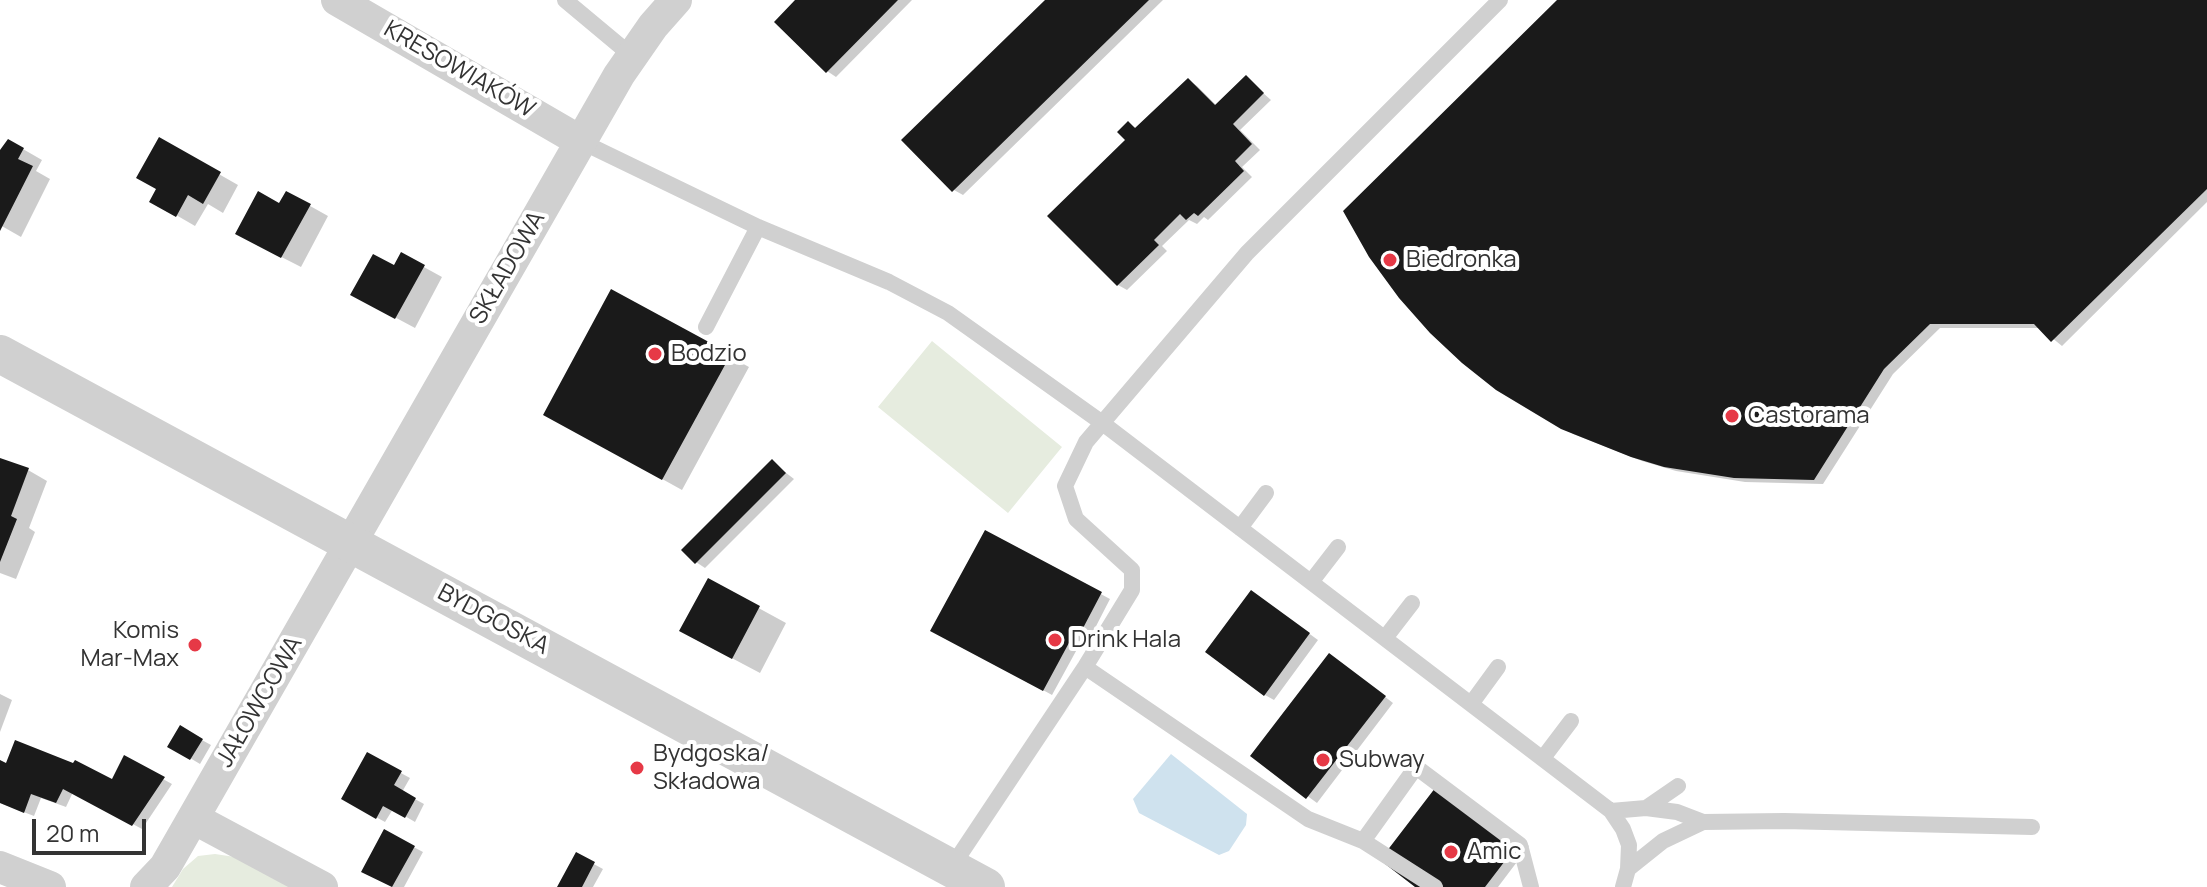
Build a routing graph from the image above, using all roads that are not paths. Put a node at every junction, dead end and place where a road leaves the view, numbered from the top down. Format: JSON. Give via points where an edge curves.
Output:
{"nodes":[{"id":1,"x":337,"y":0,"type":"edge"},
{"id":2,"x":565,"y":0,"type":"edge"},
{"id":3,"x":676,"y":0,"type":"edge"},
{"id":4,"x":1500,"y":0,"type":"edge"},
{"id":5,"x":632,"y":56,"type":"junction"},
{"id":6,"x":580,"y":141,"type":"junction"},
{"id":7,"x":758,"y":227,"type":"junction"},
{"id":8,"x":706,"y":327,"type":"dead end"},
{"id":9,"x":0,"y":354,"type":"edge"},
{"id":10,"x":1101,"y":422,"type":"junction"},
{"id":11,"x":1266,"y":493,"type":"dead end"},
{"id":12,"x":1240,"y":528,"type":"junction"},
{"id":13,"x":350,"y":543,"type":"junction"},
{"id":14,"x":1338,"y":547,"type":"dead end"},
{"id":15,"x":1311,"y":582,"type":"junction"},
{"id":16,"x":1412,"y":603,"type":"dead end"},
{"id":17,"x":1385,"y":638,"type":"junction"},
{"id":18,"x":1085,"y":667,"type":"junction"},
{"id":19,"x":1498,"y":667,"type":"dead end"},
{"id":20,"x":1471,"y":704,"type":"junction"},
{"id":21,"x":1571,"y":721,"type":"dead end"},
{"id":22,"x":1543,"y":758,"type":"junction"},
{"id":23,"x":1678,"y":786,"type":"dead end"},
{"id":24,"x":1646,"y":808,"type":"junction"},
{"id":25,"x":1611,"y":811,"type":"junction"},
{"id":26,"x":193,"y":818,"type":"junction"},
{"id":27,"x":1703,"y":822,"type":"junction"},
{"id":28,"x":2032,"y":827,"type":"dead end"},
{"id":29,"x":1363,"y":841,"type":"junction"},
{"id":30,"x":0,"y":867,"type":"edge"},
{"id":31,"x":951,"y":868,"type":"junction"},
{"id":32,"x":1628,"y":869,"type":"junction"},
{"id":33,"x":50,"y":887,"type":"edge"},
{"id":34,"x":146,"y":887,"type":"edge"},
{"id":35,"x":322,"y":887,"type":"edge"},
{"id":36,"x":986,"y":887,"type":"edge"},
{"id":37,"x":1435,"y":887,"type":"edge"},
{"id":38,"x":1531,"y":887,"type":"edge"},
{"id":39,"x":1623,"y":887,"type":"edge"}],
"edges":[{"from":1,"to":6,"type":"street","name":"KRESOWIAKÓW"},
{"from":2,"to":5,"type":"lane"},
{"from":3,"to":5,"type":"street","name":"SKŁADOWA"},
{"from":4,"to":10,"type":"lane","via":[[1247,253]]},
{"from":5,"to":6,"type":"street","name":"SKŁADOWA"},
{"from":6,"to":7,"type":"lane"},
{"from":6,"to":13,"type":"street","name":"SKŁADOWA"},
{"from":7,"to":8,"type":"lane"},
{"from":7,"to":10,"type":"lane","via":[[948,313]]},
{"from":9,"to":13,"type":"street","name":"BYDGOSKA"},
{"from":10,"to":12,"type":"lane"},
{"from":10,"to":18,"type":"lane","via":[[1065,486],[1076,519],[1132,570],[1132,590]]},
{"from":11,"to":12,"type":"lane"},
{"from":12,"to":15,"type":"lane"},
{"from":13,"to":26,"type":"street","name":"JAŁOWCOWA"},
{"from":13,"to":31,"type":"street","name":"BYDGOSKA"},
{"from":14,"to":15,"type":"lane"},
{"from":15,"to":17,"type":"lane"},
{"from":16,"to":17,"type":"lane"},
{"from":17,"to":20,"type":"lane"},
{"from":18,"to":29,"type":"lane","via":[[1308,819]]},
{"from":18,"to":31,"type":"lane"},
{"from":19,"to":20,"type":"lane"},
{"from":20,"to":22,"type":"lane"},
{"from":21,"to":22,"type":"lane"},
{"from":22,"to":25,"type":"lane"},
{"from":23,"to":24,"type":"lane"},
{"from":24,"to":25,"type":"lane"},
{"from":24,"to":27,"type":"lane"},
{"from":25,"to":32,"type":"lane","via":[[1626,838]]},
{"from":26,"to":34,"type":"street","name":"JAŁOWCOWA","via":[[165,867]]},
{"from":26,"to":35,"type":"street"},
{"from":27,"to":28,"type":"lane"},
{"from":27,"to":32,"type":"lane","via":[[1663,841]]},
{"from":29,"to":37,"type":"lane"},
{"from":29,"to":38,"type":"lane","via":[[1416,767],[1520,845]]},
{"from":30,"to":33,"type":"street"},
{"from":31,"to":36,"type":"street","name":"BYDGOSKA"},
{"from":32,"to":39,"type":"lane"}]}
